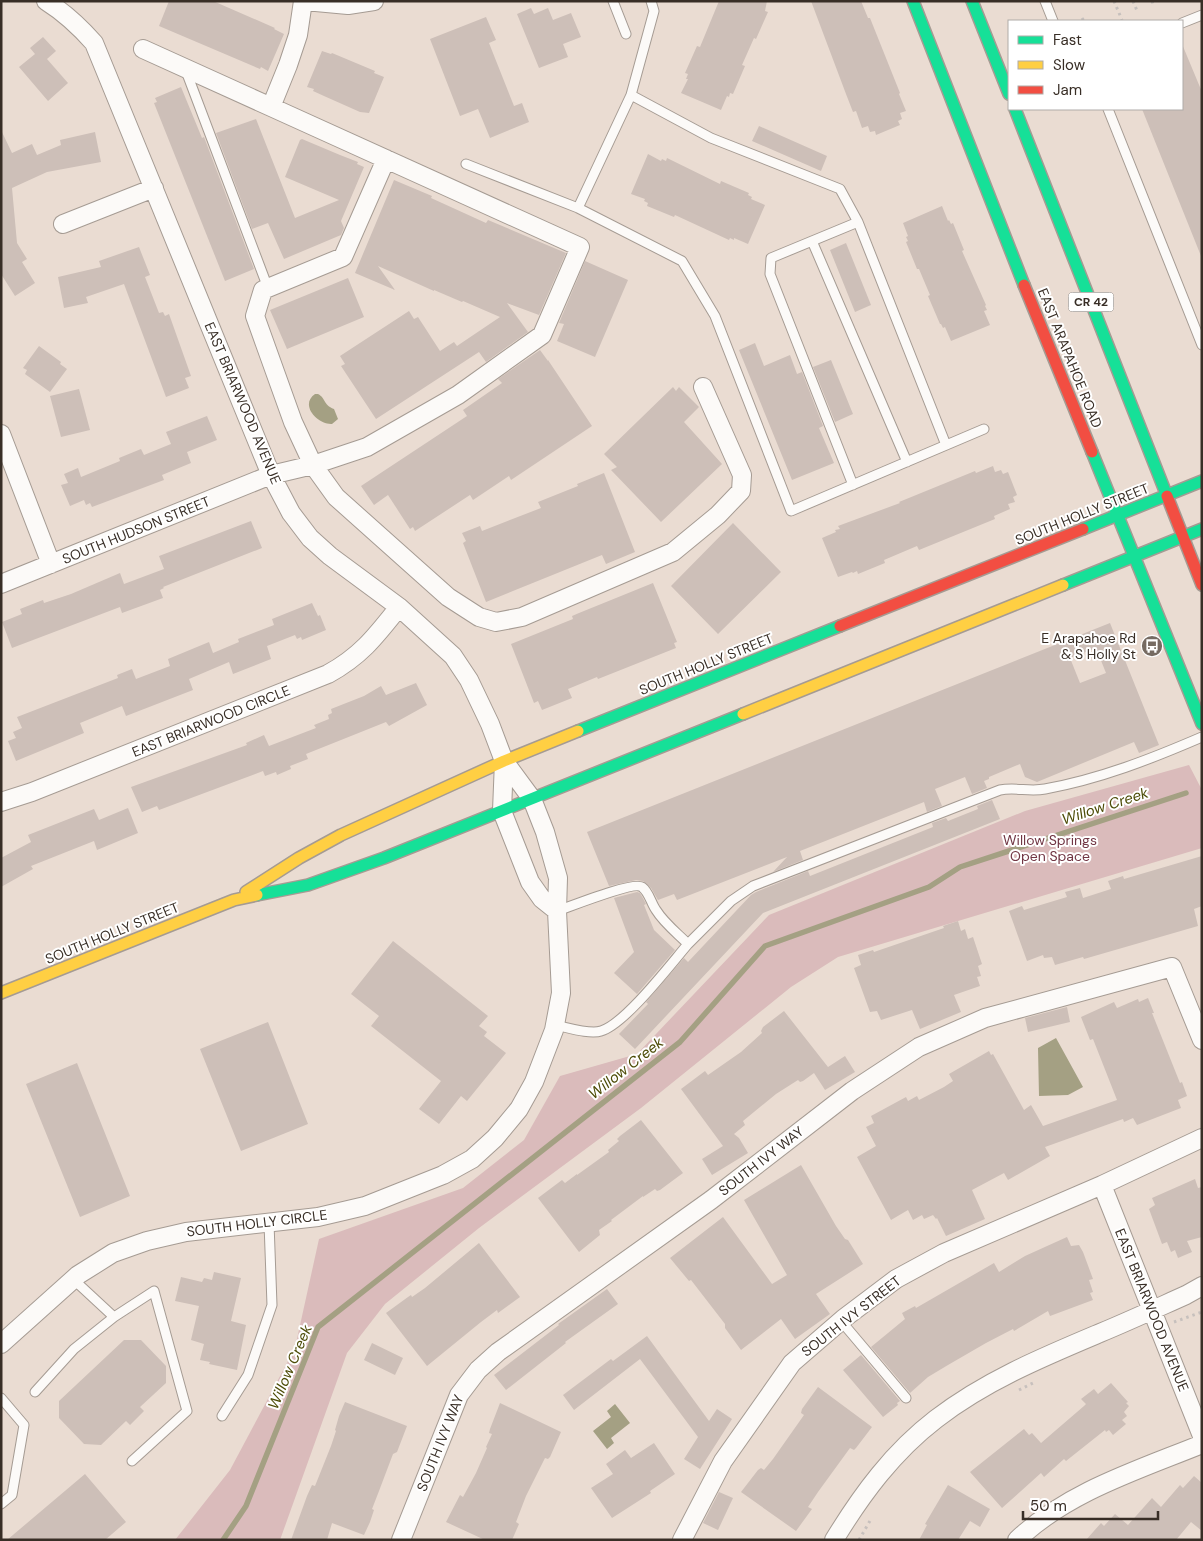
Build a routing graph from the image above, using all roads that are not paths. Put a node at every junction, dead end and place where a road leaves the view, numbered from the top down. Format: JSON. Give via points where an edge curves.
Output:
{"nodes":[{"id":1,"x":46,"y":1,"type":"edge"},
{"id":2,"x":304,"y":1,"type":"edge"},
{"id":3,"x":374,"y":1,"type":"edge"},
{"id":4,"x":613,"y":1,"type":"edge"},
{"id":5,"x":651,"y":1,"type":"edge"},
{"id":6,"x":914,"y":1,"type":"edge"},
{"id":7,"x":972,"y":1,"type":"edge"},
{"id":8,"x":1045,"y":1,"type":"edge"},
{"id":9,"x":1202,"y":15,"type":"edge"},
{"id":10,"x":1053,"y":20,"type":"edge"},
{"id":11,"x":1183,"y":23,"type":"edge"},
{"id":12,"x":626,"y":34,"type":"dead end"},
{"id":13,"x":143,"y":49,"type":"dead end"},
{"id":14,"x":185,"y":68,"type":"junction"},
{"id":15,"x":1008,"y":91,"type":"edge"},
{"id":16,"x":631,"y":95,"type":"junction"},
{"id":17,"x":271,"y":107,"type":"junction"},
{"id":18,"x":1015,"y":110,"type":"edge"},
{"id":19,"x":1108,"y":110,"type":"edge"},
{"id":20,"x":386,"y":159,"type":"junction"},
{"id":21,"x":466,"y":164,"type":"dead end"},
{"id":22,"x":154,"y":188,"type":"junction"},
{"id":23,"x":578,"y":208,"type":"junction"},
{"id":24,"x":858,"y":222,"type":"junction"},
{"id":25,"x":63,"y":224,"type":"dead end"},
{"id":26,"x":812,"y":241,"type":"junction"},
{"id":27,"x":268,"y":288,"type":"junction"},
{"id":28,"x":1202,"y":345,"type":"edge"},
{"id":29,"x":703,"y":387,"type":"dead end"},
{"id":30,"x":984,"y":429,"type":"dead end"},
{"id":31,"x":1,"y":434,"type":"edge"},
{"id":32,"x":946,"y":446,"type":"junction"},
{"id":33,"x":907,"y":462,"type":"junction"},
{"id":34,"x":313,"y":465,"type":"junction"},
{"id":35,"x":271,"y":475,"type":"junction"},
{"id":36,"x":1202,"y":481,"type":"edge"},
{"id":37,"x":853,"y":485,"type":"junction"},
{"id":38,"x":1167,"y":495,"type":"junction"},
{"id":39,"x":1117,"y":516,"type":"junction"},
{"id":40,"x":1202,"y":529,"type":"edge"},
{"id":41,"x":1182,"y":536,"type":"junction"},
{"id":42,"x":1133,"y":557,"type":"junction"},
{"id":43,"x":51,"y":564,"type":"junction"},
{"id":44,"x":1,"y":584,"type":"edge"},
{"id":45,"x":1202,"y":585,"type":"edge"},
{"id":46,"x":399,"y":607,"type":"junction"},
{"id":47,"x":1202,"y":724,"type":"edge"},
{"id":48,"x":1202,"y":738,"type":"edge"},
{"id":49,"x":504,"y":761,"type":"junction"},
{"id":50,"x":532,"y":799,"type":"junction"},
{"id":51,"x":1,"y":802,"type":"edge"},
{"id":52,"x":502,"y":810,"type":"junction"},
{"id":53,"x":234,"y":900,"type":"junction"},
{"id":54,"x":557,"y":911,"type":"junction"},
{"id":55,"x":688,"y":944,"type":"junction"},
{"id":56,"x":1,"y":993,"type":"edge"},
{"id":57,"x":555,"y":1025,"type":"junction"},
{"id":58,"x":1202,"y":1040,"type":"edge"},
{"id":59,"x":1202,"y":1138,"type":"edge"},
{"id":60,"x":1102,"y":1185,"type":"junction"},
{"id":61,"x":269,"y":1223,"type":"junction"},
{"id":62,"x":73,"y":1279,"type":"junction"},
{"id":63,"x":1202,"y":1286,"type":"edge"},
{"id":64,"x":1194,"y":1294,"type":"edge"},
{"id":65,"x":1152,"y":1310,"type":"junction"},
{"id":66,"x":114,"y":1317,"type":"junction"},
{"id":67,"x":840,"y":1321,"type":"junction"},
{"id":68,"x":1,"y":1344,"type":"edge"},
{"id":69,"x":35,"y":1392,"type":"dead end"},
{"id":70,"x":1,"y":1398,"type":"edge"},
{"id":71,"x":906,"y":1398,"type":"dead end"},
{"id":72,"x":222,"y":1416,"type":"dead end"},
{"id":73,"x":1202,"y":1436,"type":"edge"},
{"id":74,"x":1202,"y":1444,"type":"edge"},
{"id":75,"x":132,"y":1461,"type":"dead end"},
{"id":76,"x":1,"y":1504,"type":"edge"},
{"id":77,"x":401,"y":1540,"type":"edge"},
{"id":78,"x":682,"y":1540,"type":"edge"},
{"id":79,"x":834,"y":1540,"type":"edge"},
{"id":80,"x":1016,"y":1540,"type":"edge"}],
"edges":[{"from":1,"to":22,"type":"street","name":"EAST BRIARWOOD AVENUE","via":[[64,12],[94,43]]},
{"from":2,"to":3,"type":"street","via":[[348,5]]},
{"from":2,"to":17,"type":"street","via":[[298,35]]},
{"from":4,"to":12,"type":"lane"},
{"from":5,"to":16,"type":"lane","via":[[654,11]]},
{"from":6,"to":39,"type":"main road","name":"EAST ARAPAHOE ROAD"},
{"from":7,"to":15,"type":"main road"},
{"from":8,"to":10,"type":"lane"},
{"from":9,"to":11,"type":"lane"},
{"from":13,"to":14,"type":"street"},
{"from":14,"to":17,"type":"street"},
{"from":14,"to":27,"type":"lane"},
{"from":16,"to":23,"type":"lane"},
{"from":16,"to":24,"type":"lane","via":[[711,138],[840,189]]},
{"from":17,"to":20,"type":"street"},
{"from":18,"to":38,"type":"main road","number":"CR 42"},
{"from":19,"to":28,"type":"lane"},
{"from":20,"to":27,"type":"street","via":[[343,257]]},
{"from":20,"to":34,"type":"street","name":"SOUTH HUDSON STREET","via":[[580,247],[542,335],[450,400],[367,447]]},
{"from":21,"to":23,"type":"lane"},
{"from":22,"to":25,"type":"street"},
{"from":22,"to":35,"type":"street","name":"EAST BRIARWOOD AVENUE"},
{"from":23,"to":37,"type":"lane","via":[[682,261],[715,316],[791,511]]},
{"from":24,"to":26,"type":"lane"},
{"from":24,"to":32,"type":"lane"},
{"from":26,"to":33,"type":"lane"},
{"from":26,"to":37,"type":"lane","via":[[771,258],[770,274]]},
{"from":27,"to":34,"type":"street","via":[[263,290],[254,316],[293,422]]},
{"from":29,"to":34,"type":"street","via":[[742,475],[741,491],[718,516],[673,552],[522,616],[496,622],[480,617],[448,597],[336,497]]},
{"from":30,"to":32,"type":"lane"},
{"from":31,"to":43,"type":"street"},
{"from":32,"to":33,"type":"lane"},
{"from":33,"to":37,"type":"lane"},
{"from":34,"to":35,"type":"street","name":"SOUTH HUDSON STREET"},
{"from":35,"to":43,"type":"street","name":"SOUTH HUDSON STREET"},
{"from":35,"to":46,"type":"street","name":"EAST BRIARWOOD AVENUE","via":[[290,513],[310,538]]},
{"from":36,"to":38,"type":"main road","name":"SOUTH HOLLY STREET"},
{"from":38,"to":39,"type":"main road","name":"SOUTH HOLLY STREET"},
{"from":38,"to":41,"type":"main road","number":"CR 42"},
{"from":39,"to":42,"type":"main road","name":"EAST ARAPAHOE ROAD"},
{"from":39,"to":49,"type":"main road","name":"SOUTH HOLLY STREET"},
{"from":40,"to":41,"type":"main road","name":"SOUTH HOLLY STREET"},
{"from":41,"to":42,"type":"main road","name":"SOUTH HOLLY STREET"},
{"from":41,"to":45,"type":"main road","number":"CR 42"},
{"from":42,"to":47,"type":"main road","name":"EAST ARAPAHOE ROAD"},
{"from":42,"to":50,"type":"main road","name":"SOUTH HOLLY STREET"},
{"from":43,"to":44,"type":"street","name":"SOUTH HUDSON STREET"},
{"from":46,"to":49,"type":"street","name":"EAST BRIARWOOD AVENUE","via":[[453,656],[469,680]]},
{"from":46,"to":51,"type":"street","name":"EAST BRIARWOOD CIRCLE","via":[[369,644],[347,664],[328,674]]},
{"from":48,"to":55,"type":"lane","via":[[1116,772],[1032,791],[1000,790],[829,855],[753,886],[732,901]]},
{"from":49,"to":50,"type":"street","name":"SOUTH HOLLY CIRCLE"},
{"from":49,"to":52,"type":"street"},
{"from":49,"to":53,"type":"main road","name":"SOUTH HOLLY STREET","via":[[341,835],[298,858]]},
{"from":50,"to":52,"type":"main road","name":"SOUTH HOLLY STREET"},
{"from":50,"to":54,"type":"street","name":"SOUTH HOLLY CIRCLE","via":[[558,878]]},
{"from":52,"to":53,"type":"main road","name":"SOUTH HOLLY STREET","via":[[308,885]]},
{"from":52,"to":54,"type":"street","via":[[530,882],[542,899]]},
{"from":53,"to":56,"type":"main road","name":"SOUTH HOLLY STREET"},
{"from":54,"to":55,"type":"lane","via":[[640,885],[656,911]]},
{"from":54,"to":57,"type":"street","name":"SOUTH HOLLY CIRCLE","via":[[561,993]]},
{"from":55,"to":57,"type":"lane","via":[[638,1002],[608,1028],[599,1032]]},
{"from":57,"to":61,"type":"street","name":"SOUTH HOLLY CIRCLE","via":[[537,1075],[519,1109],[495,1138],[472,1158],[443,1175],[365,1206],[318,1218]]},
{"from":58,"to":77,"type":"street","name":"SOUTH IVY WAY","via":[[1172,967],[985,1018],[919,1047],[852,1091],[711,1200],[498,1352],[478,1370],[459,1394]]},
{"from":59,"to":60,"type":"street"},
{"from":60,"to":65,"type":"street","name":"EAST BRIARWOOD AVENUE"},
{"from":60,"to":67,"type":"street","name":"SOUTH IVY STREET","via":[[944,1253],[896,1279]]},
{"from":61,"to":62,"type":"street","name":"SOUTH HOLLY CIRCLE","via":[[186,1232],[147,1241],[113,1253]]},
{"from":61,"to":72,"type":"lane","via":[[272,1305],[248,1375]]},
{"from":62,"to":66,"type":"lane"},
{"from":62,"to":68,"type":"street","name":"SOUTH HOLLY CIRCLE"},
{"from":63,"to":64,"type":"street"},
{"from":64,"to":65,"type":"street"},
{"from":65,"to":73,"type":"street","name":"EAST BRIARWOOD AVENUE"},
{"from":65,"to":79,"type":"street","via":[[1015,1370],[935,1419],[875,1478]]},
{"from":66,"to":69,"type":"lane","via":[[74,1349]]},
{"from":66,"to":75,"type":"lane","via":[[154,1291],[187,1411]]},
{"from":67,"to":71,"type":"lane"},
{"from":67,"to":78,"type":"street","name":"SOUTH IVY STREET","via":[[792,1363],[723,1461]]},
{"from":70,"to":76,"type":"lane","via":[[24,1425],[12,1495]]},
{"from":74,"to":80,"type":"street","via":[[1099,1486],[1043,1518]]}]}
